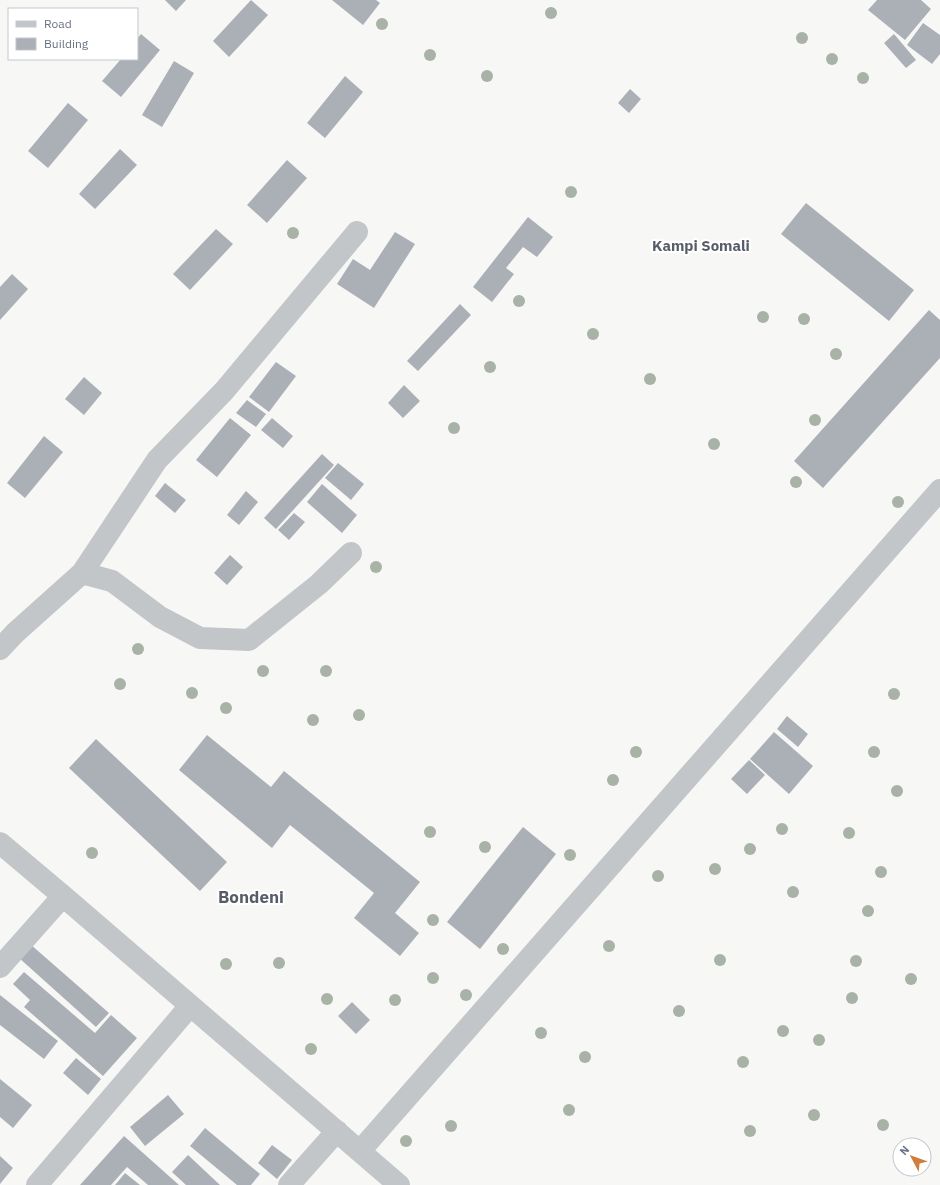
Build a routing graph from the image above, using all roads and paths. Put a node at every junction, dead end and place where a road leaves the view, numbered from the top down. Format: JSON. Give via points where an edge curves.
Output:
{"nodes":[{"id":1,"x":357,"y":232,"type":"dead end"},
{"id":2,"x":940,"y":490,"type":"edge"},
{"id":3,"x":351,"y":553,"type":"dead end"},
{"id":4,"x":82,"y":573,"type":"junction"},
{"id":5,"x":0,"y":649,"type":"edge"},
{"id":6,"x":0,"y":843,"type":"edge"},
{"id":7,"x":63,"y":896,"type":"junction"},
{"id":8,"x":0,"y":967,"type":"edge"},
{"id":9,"x":190,"y":1006,"type":"junction"},
{"id":10,"x":337,"y":1131,"type":"junction"},
{"id":11,"x":360,"y":1151,"type":"junction"},
{"id":12,"x":37,"y":1185,"type":"edge"},
{"id":13,"x":289,"y":1185,"type":"edge"},
{"id":14,"x":398,"y":1185,"type":"edge"}],
"edges":[{"from":1,"to":4,"type":"street","via":[[224,391],[157,460]]},
{"from":2,"to":11,"type":"street"},
{"from":3,"to":4,"type":"street","via":[[319,584],[249,640],[200,638],[160,617],[112,581]]},
{"from":4,"to":5,"type":"street","via":[[15,632]]},
{"from":6,"to":7,"type":"street"},
{"from":7,"to":8,"type":"street"},
{"from":7,"to":9,"type":"street"},
{"from":9,"to":10,"type":"street"},
{"from":9,"to":12,"type":"street"},
{"from":10,"to":11,"type":"street"},
{"from":10,"to":13,"type":"street"},
{"from":11,"to":14,"type":"street"}]}
